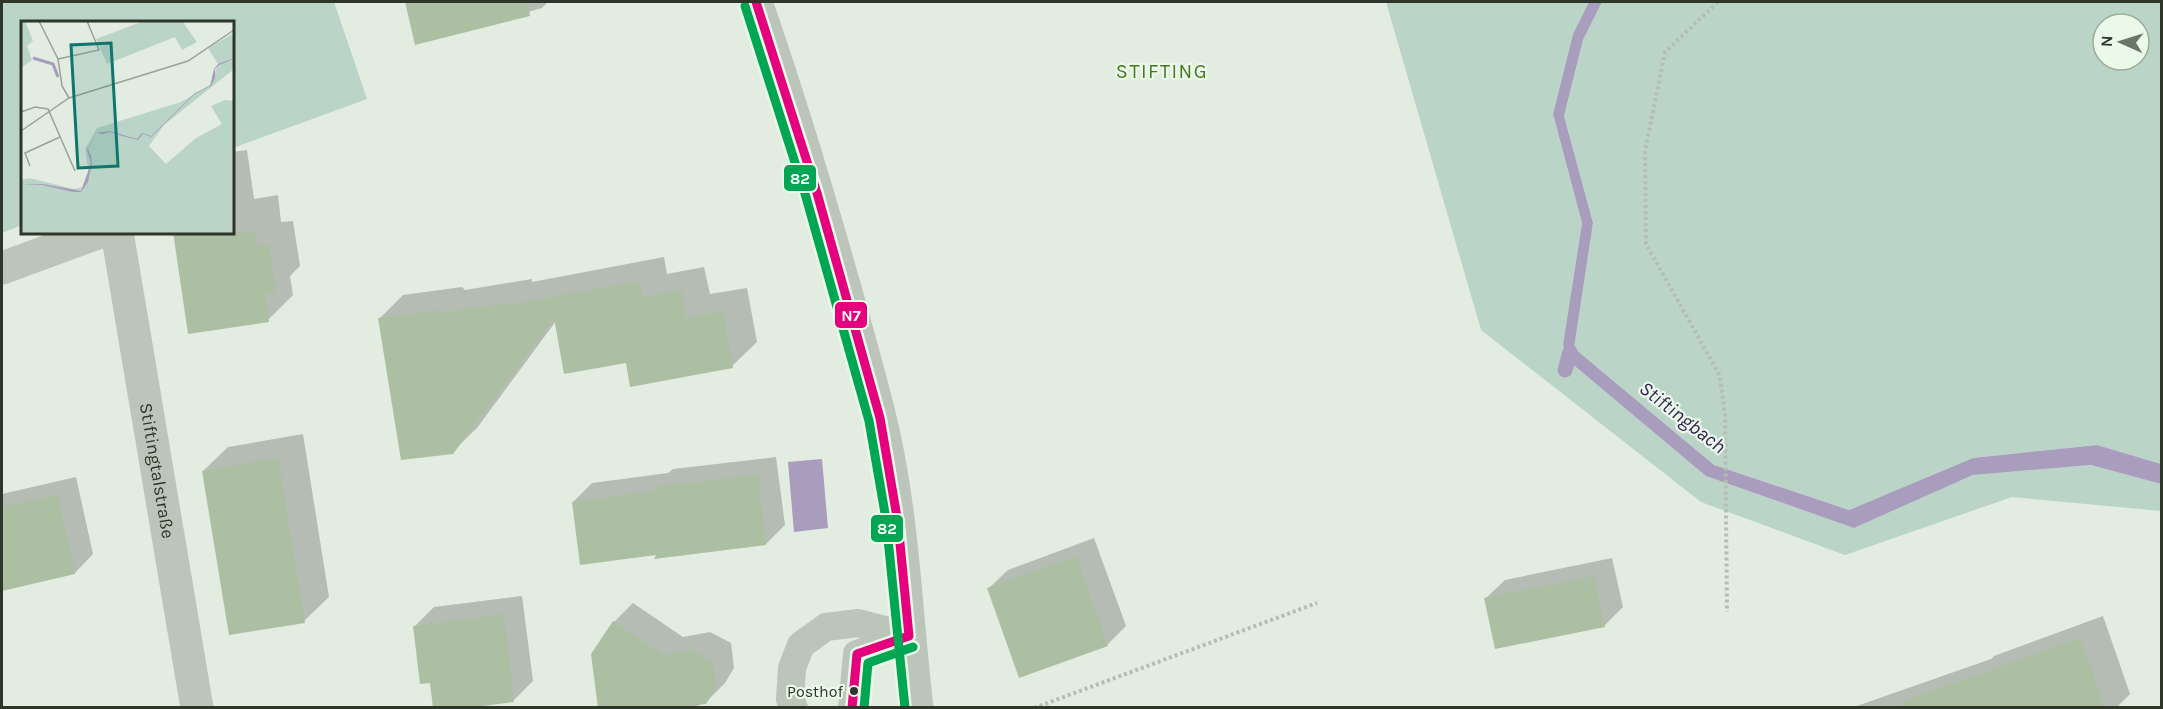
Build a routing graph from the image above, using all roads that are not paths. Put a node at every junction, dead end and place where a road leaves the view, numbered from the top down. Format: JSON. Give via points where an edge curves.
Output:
{"nodes":[{"id":1,"x":756,"y":2,"type":"edge"},
{"id":2,"x":95,"y":234,"type":"edge"},
{"id":3,"x":117,"y":234,"type":"edge"},
{"id":4,"x":2,"y":268,"type":"edge"},
{"id":5,"x":909,"y":636,"type":"junction"},
{"id":6,"x":197,"y":708,"type":"edge"},
{"id":7,"x":794,"y":708,"type":"edge"},
{"id":8,"x":852,"y":708,"type":"edge"},
{"id":9,"x":916,"y":708,"type":"edge"}],
"edges":[{"from":1,"to":5,"type":"street","via":[[836,255],[874,393],[904,558]]},
{"from":2,"to":4,"type":"street"},
{"from":3,"to":6,"type":"street","name":"Stiftingtalstraße"},
{"from":5,"to":7,"type":"lane","via":[[858,623],[826,627],[801,645],[792,668],[790,699]]},
{"from":5,"to":8,"type":"lane","via":[[857,654]]},
{"from":5,"to":9,"type":"street"}]}
